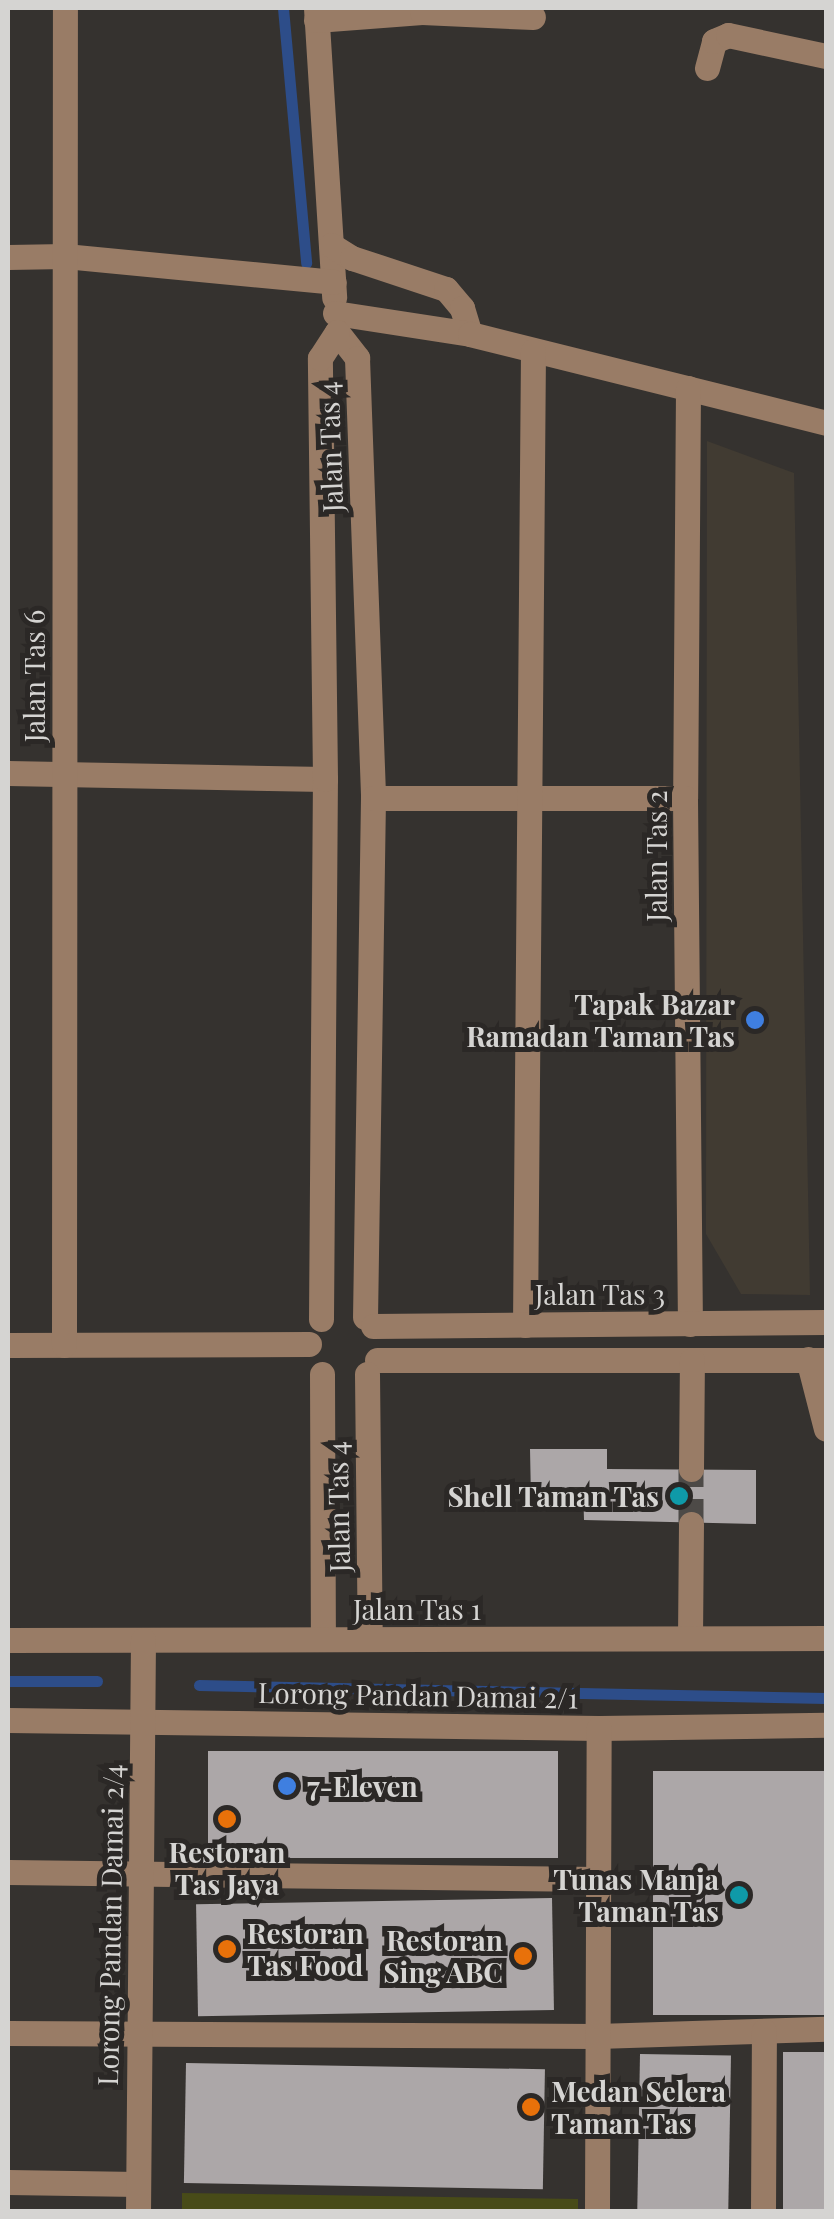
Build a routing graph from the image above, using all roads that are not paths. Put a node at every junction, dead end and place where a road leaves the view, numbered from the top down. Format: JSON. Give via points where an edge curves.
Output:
{"nodes":[{"id":1,"x":65,"y":8,"type":"edge"},
{"id":2,"x":316,"y":14,"type":"edge"},
{"id":3,"x":533,"y":17,"type":"dead end"},
{"id":4,"x":826,"y":56,"type":"edge"},
{"id":5,"x":707,"y":68,"type":"dead end"},
{"id":6,"x":331,"y":244,"type":"junction"},
{"id":7,"x":65,"y":256,"type":"junction"},
{"id":8,"x":8,"y":257,"type":"edge"},
{"id":9,"x":334,"y":282,"type":"junction"},
{"id":10,"x":336,"y":323,"type":"junction"},
{"id":11,"x":470,"y":334,"type":"junction"},
{"id":12,"x":533,"y":350,"type":"junction"},
{"id":13,"x":688,"y":388,"type":"junction"},
{"id":14,"x":826,"y":423,"type":"edge"},
{"id":15,"x":64,"y":772,"type":"junction"},
{"id":16,"x":8,"y":774,"type":"edge"},
{"id":17,"x":325,"y":779,"type":"junction"},
{"id":18,"x":373,"y":798,"type":"junction"},
{"id":19,"x":530,"y":798,"type":"junction"},
{"id":20,"x":685,"y":798,"type":"junction"},
{"id":21,"x":322,"y":1319,"type":"junction"},
{"id":22,"x":369,"y":1322,"type":"junction"},
{"id":23,"x":826,"y":1322,"type":"edge"},
{"id":24,"x":526,"y":1324,"type":"junction"},
{"id":25,"x":690,"y":1324,"type":"junction"},
{"id":26,"x":8,"y":1344,"type":"edge"},
{"id":27,"x":64,"y":1344,"type":"junction"},
{"id":28,"x":309,"y":1344,"type":"junction"},
{"id":29,"x":817,"y":1359,"type":"edge"},
{"id":30,"x":692,"y":1360,"type":"junction"},
{"id":31,"x":372,"y":1367,"type":"junction"},
{"id":32,"x":322,"y":1374,"type":"junction"},
{"id":33,"x":826,"y":1429,"type":"edge"},
{"id":34,"x":691,"y":1469,"type":"tunnel mouth"},
{"id":35,"x":691,"y":1524,"type":"tunnel mouth"},
{"id":36,"x":690,"y":1638,"type":"junction"},
{"id":37,"x":826,"y":1638,"type":"edge"},
{"id":38,"x":324,"y":1639,"type":"junction"},
{"id":39,"x":370,"y":1639,"type":"junction"},
{"id":40,"x":8,"y":1640,"type":"edge"},
{"id":41,"x":142,"y":1640,"type":"junction"},
{"id":42,"x":8,"y":1720,"type":"edge"},
{"id":43,"x":143,"y":1720,"type":"junction"},
{"id":44,"x":826,"y":1725,"type":"edge"},
{"id":45,"x":599,"y":1728,"type":"junction"},
{"id":46,"x":8,"y":1872,"type":"edge"},
{"id":47,"x":139,"y":1874,"type":"junction"},
{"id":48,"x":598,"y":1879,"type":"junction"},
{"id":49,"x":826,"y":2029,"type":"edge"},
{"id":50,"x":764,"y":2031,"type":"junction"},
{"id":51,"x":8,"y":2033,"type":"edge"},
{"id":52,"x":138,"y":2034,"type":"junction"},
{"id":53,"x":597,"y":2036,"type":"junction"},
{"id":54,"x":8,"y":2182,"type":"edge"},
{"id":55,"x":138,"y":2184,"type":"junction"},
{"id":56,"x":138,"y":2212,"type":"edge"},
{"id":57,"x":596,"y":2212,"type":"edge"},
{"id":58,"x":763,"y":2212,"type":"edge"}],
"edges":[{"from":1,"to":7,"type":"street","name":"Jalan Tas 6"},
{"from":2,"to":3,"type":"street"},
{"from":2,"to":6,"type":"street"},
{"from":4,"to":5,"type":"street","via":[[728,35],[714,41]]},
{"from":6,"to":9,"type":"street"},
{"from":6,"to":11,"type":"street","via":[[352,258],[446,289],[462,308]]},
{"from":7,"to":8,"type":"street"},
{"from":7,"to":9,"type":"street"},
{"from":7,"to":15,"type":"street","name":"Jalan Tas 6"},
{"from":9,"to":10,"type":"street"},
{"from":10,"to":11,"type":"street"},
{"from":10,"to":17,"type":"street","name":"Jalan Tas 4","via":[[320,358]]},
{"from":10,"to":18,"type":"street","name":"Jalan Tas 4","via":[[357,358]]},
{"from":11,"to":12,"type":"street"},
{"from":12,"to":13,"type":"street"},
{"from":12,"to":19,"type":"street"},
{"from":13,"to":14,"type":"street"},
{"from":13,"to":20,"type":"street","name":"Jalan Tas 2"},
{"from":15,"to":16,"type":"street"},
{"from":15,"to":17,"type":"street"},
{"from":15,"to":27,"type":"street","name":"Jalan Tas 6"},
{"from":17,"to":21,"type":"street","name":"Jalan Tas 4"},
{"from":18,"to":19,"type":"street"},
{"from":18,"to":22,"type":"street","name":"Jalan Tas 4"},
{"from":19,"to":20,"type":"street"},
{"from":19,"to":24,"type":"street"},
{"from":20,"to":25,"type":"street","name":"Jalan Tas 2"},
{"from":21,"to":22,"type":"street","via":[[343,1310]]},
{"from":21,"to":28,"type":"street"},
{"from":22,"to":24,"type":"street","name":"Jalan Tas 3"},
{"from":22,"to":31,"type":"street","via":[[380,1348]]},
{"from":23,"to":25,"type":"street","name":"Jalan Tas 3"},
{"from":24,"to":25,"type":"street","name":"Jalan Tas 3"},
{"from":26,"to":27,"type":"street"},
{"from":27,"to":28,"type":"street"},
{"from":28,"to":32,"type":"street"},
{"from":29,"to":30,"type":"street"},
{"from":29,"to":33,"type":"street"},
{"from":30,"to":31,"type":"street"},
{"from":30,"to":34,"type":"street"},
{"from":31,"to":32,"type":"street","via":[[339,1382]]},
{"from":31,"to":39,"type":"street","name":"Jalan Tas 4"},
{"from":32,"to":38,"type":"street","name":"Jalan Tas 4"},
{"from":35,"to":36,"type":"street"},
{"from":36,"to":37,"type":"street","name":"Jalan Tas 1"},
{"from":36,"to":39,"type":"street","name":"Jalan Tas 1"},
{"from":38,"to":39,"type":"street","name":"Jalan Tas 1"},
{"from":38,"to":41,"type":"street","name":"Jalan Tas 1"},
{"from":40,"to":41,"type":"street","name":"Jalan Tas 1"},
{"from":41,"to":43,"type":"street","name":"Lorong Pandan Damai 2/4"},
{"from":42,"to":43,"type":"street","name":"Lorong Pandan Damai 2/1"},
{"from":43,"to":45,"type":"street","name":"Lorong Pandan Damai 2/1"},
{"from":43,"to":47,"type":"street","name":"Lorong Pandan Damai 2/4"},
{"from":44,"to":45,"type":"street","name":"Lorong Pandan Damai 2/1"},
{"from":45,"to":48,"type":"street"},
{"from":46,"to":47,"type":"street"},
{"from":47,"to":48,"type":"street"},
{"from":47,"to":52,"type":"street","name":"Lorong Pandan Damai 2/4"},
{"from":48,"to":53,"type":"street"},
{"from":49,"to":50,"type":"street"},
{"from":50,"to":53,"type":"street"},
{"from":50,"to":58,"type":"street"},
{"from":51,"to":52,"type":"street"},
{"from":52,"to":53,"type":"street"},
{"from":52,"to":55,"type":"street","name":"Lorong Pandan Damai 2/4"},
{"from":53,"to":57,"type":"street"},
{"from":54,"to":55,"type":"street"},
{"from":55,"to":56,"type":"street","name":"Lorong Pandan Damai 2/4"}]}
